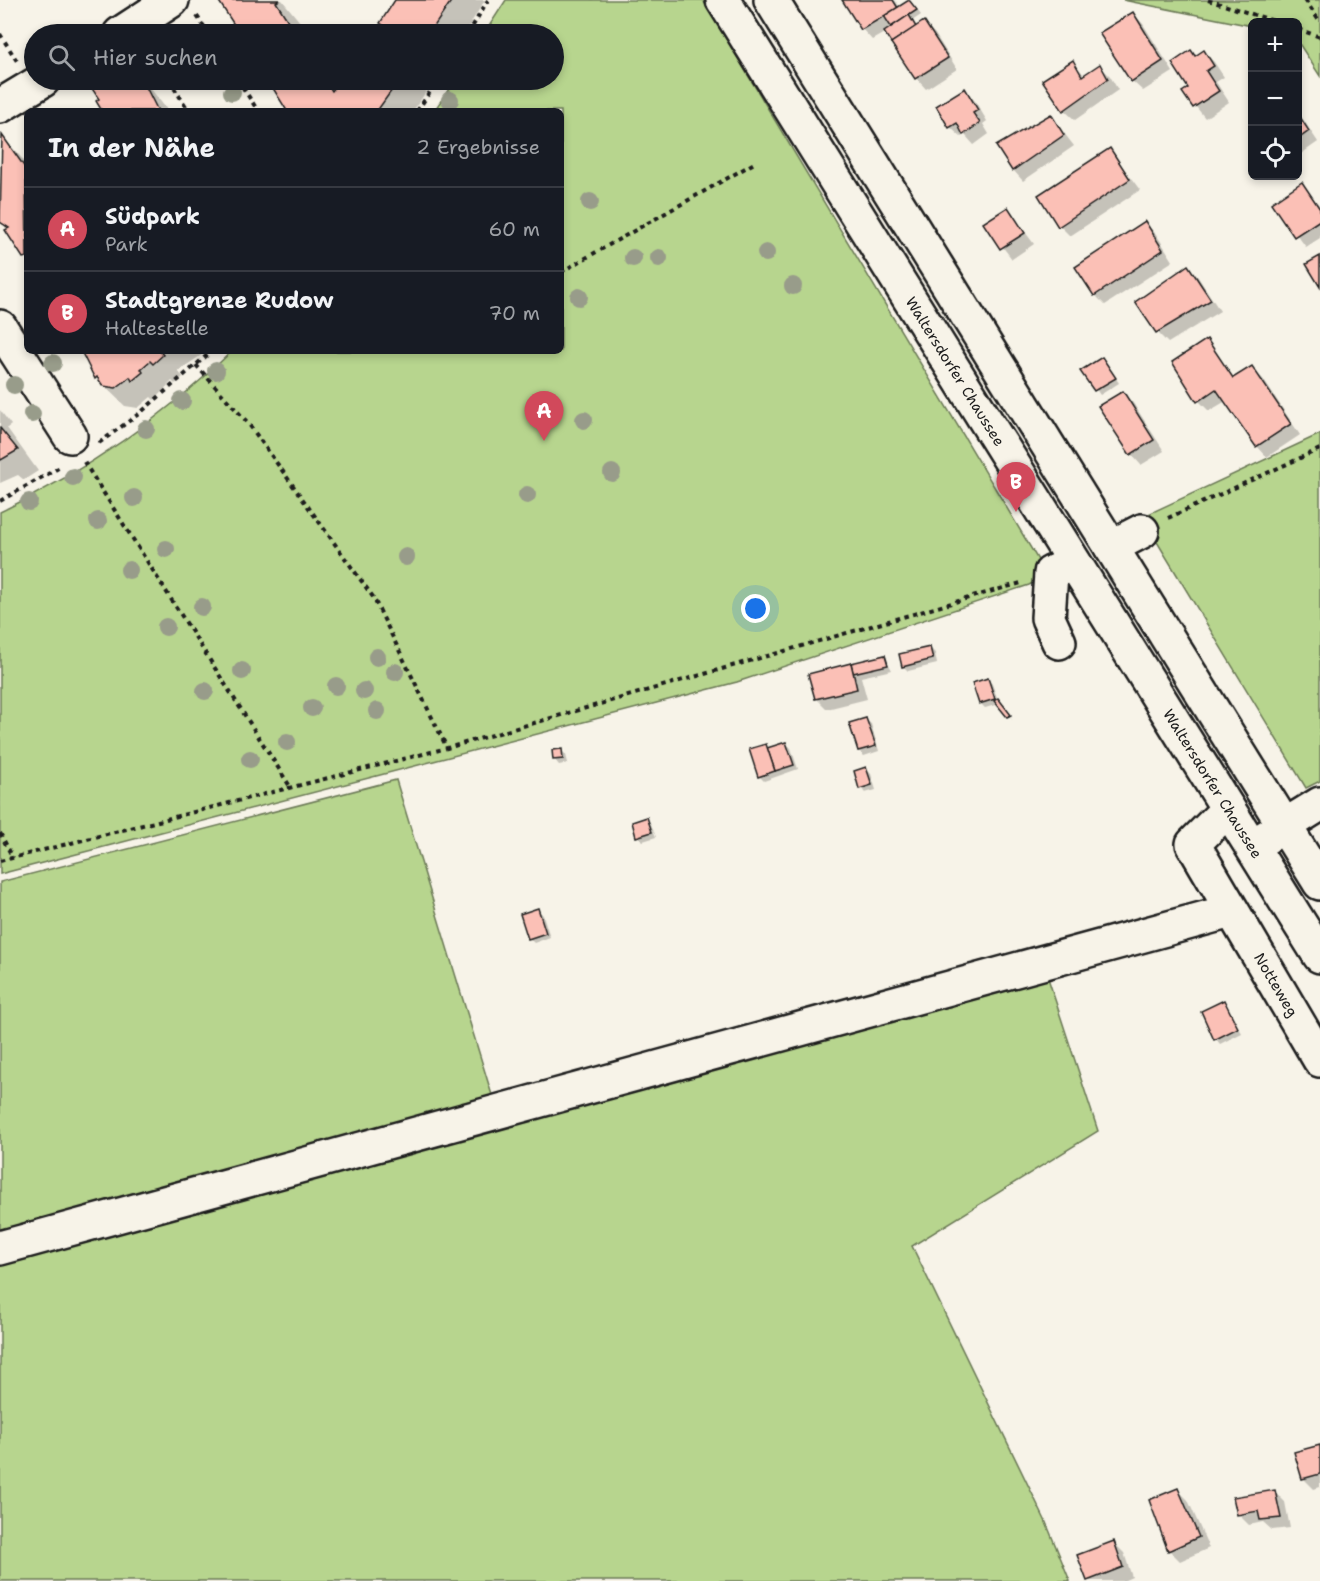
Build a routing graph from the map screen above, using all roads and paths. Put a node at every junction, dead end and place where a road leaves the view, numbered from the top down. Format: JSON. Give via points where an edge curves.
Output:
{"nodes":[{"id":1,"x":172,"y":0,"type":"edge"},
{"id":2,"x":488,"y":0,"type":"edge"},
{"id":3,"x":723,"y":0,"type":"edge"},
{"id":4,"x":771,"y":0,"type":"edge"},
{"id":5,"x":1208,"y":0,"type":"edge"},
{"id":6,"x":1305,"y":0,"type":"edge"},
{"id":7,"x":1264,"y":18,"type":"edge"},
{"id":8,"x":1320,"y":22,"type":"edge"},
{"id":9,"x":135,"y":24,"type":"edge"},
{"id":10,"x":474,"y":24,"type":"edge"},
{"id":11,"x":1302,"y":30,"type":"edge"},
{"id":12,"x":1320,"y":37,"type":"edge"},
{"id":13,"x":26,"y":90,"type":"edge"},
{"id":14,"x":176,"y":90,"type":"edge"},
{"id":15,"x":244,"y":90,"type":"edge"},
{"id":16,"x":431,"y":90,"type":"edge"},
{"id":17,"x":0,"y":106,"type":"edge"},
{"id":18,"x":187,"y":108,"type":"edge"},
{"id":19,"x":256,"y":108,"type":"edge"},
{"id":20,"x":419,"y":108,"type":"edge"},
{"id":21,"x":756,"y":162,"type":"dead end"},
{"id":22,"x":564,"y":270,"type":"edge"},
{"id":23,"x":0,"y":327,"type":"edge"},
{"id":24,"x":209,"y":354,"type":"edge"},
{"id":25,"x":196,"y":365,"type":"junction"},
{"id":26,"x":1320,"y":449,"type":"edge"},
{"id":27,"x":79,"y":450,"type":"junction"},
{"id":28,"x":0,"y":501,"type":"edge"},
{"id":29,"x":1142,"y":531,"type":"joint"},
{"id":30,"x":1119,"y":560,"type":"junction"},
{"id":31,"x":1063,"y":568,"type":"junction"},
{"id":32,"x":1094,"y":593,"type":"junction"},
{"id":33,"x":1059,"y":642,"type":"dead end"},
{"id":34,"x":447,"y":748,"type":"junction"},
{"id":35,"x":291,"y":788,"type":"junction"},
{"id":36,"x":1320,"y":804,"type":"edge"},
{"id":37,"x":1228,"y":810,"type":"junction"},
{"id":38,"x":1284,"y":825,"type":"junction"},
{"id":39,"x":0,"y":833,"type":"edge"},
{"id":40,"x":1251,"y":846,"type":"junction"},
{"id":41,"x":13,"y":858,"type":"junction"},
{"id":42,"x":0,"y":861,"type":"edge"},
{"id":43,"x":1320,"y":883,"type":"edge"},
{"id":44,"x":1232,"y":910,"type":"junction"},
{"id":45,"x":1320,"y":956,"type":"edge"},
{"id":46,"x":1320,"y":1060,"type":"edge"},
{"id":47,"x":0,"y":1248,"type":"edge"}],
"edges":[{"from":1,"to":9,"type":"main road"},
{"from":2,"to":10,"type":"path"},
{"from":3,"to":31,"type":"main road","name":"Waltersdorfer Chaussee"},
{"from":4,"to":30,"type":"main road"},
{"from":5,"to":7,"type":"path"},
{"from":6,"to":8,"type":"path"},
{"from":11,"to":12,"type":"path"},
{"from":13,"to":17,"type":"main road"},
{"from":14,"to":18,"type":"path"},
{"from":15,"to":19,"type":"path"},
{"from":16,"to":20,"type":"path"},
{"from":21,"to":22,"type":"path"},
{"from":23,"to":27,"type":"main road"},
{"from":24,"to":25,"type":"path"},
{"from":25,"to":27,"type":"path","via":[[140,413]]},
{"from":25,"to":34,"type":"path","via":[[249,423],[373,597]]},
{"from":26,"to":29,"type":"path"},
{"from":27,"to":28,"type":"path"},
{"from":27,"to":35,"type":"path"},
{"from":29,"to":30,"type":"main road"},
{"from":30,"to":32,"type":"main road"},
{"from":30,"to":38,"type":"main road"},
{"from":31,"to":32,"type":"main road","name":"Waltersdorfer Chaussee"},
{"from":31,"to":33,"type":"main road","via":[[1048,618]]},
{"from":31,"to":34,"type":"path"},
{"from":32,"to":37,"type":"main road","name":"Waltersdorfer Chaussee"},
{"from":34,"to":35,"type":"path"},
{"from":35,"to":41,"type":"path"},
{"from":36,"to":38,"type":"main road"},
{"from":37,"to":40,"type":"main road","name":"Waltersdorfer Chaussee"},
{"from":37,"to":44,"type":"main road","name":"Notteweg","via":[[1193,844]]},
{"from":38,"to":40,"type":"main road"},
{"from":38,"to":43,"type":"main road"},
{"from":39,"to":41,"type":"path"},
{"from":40,"to":45,"type":"main road","name":"Waltersdorfer Chaussee"},
{"from":41,"to":42,"type":"path"},
{"from":44,"to":46,"type":"main road","name":"Notteweg"},
{"from":44,"to":47,"type":"main road"}]}
